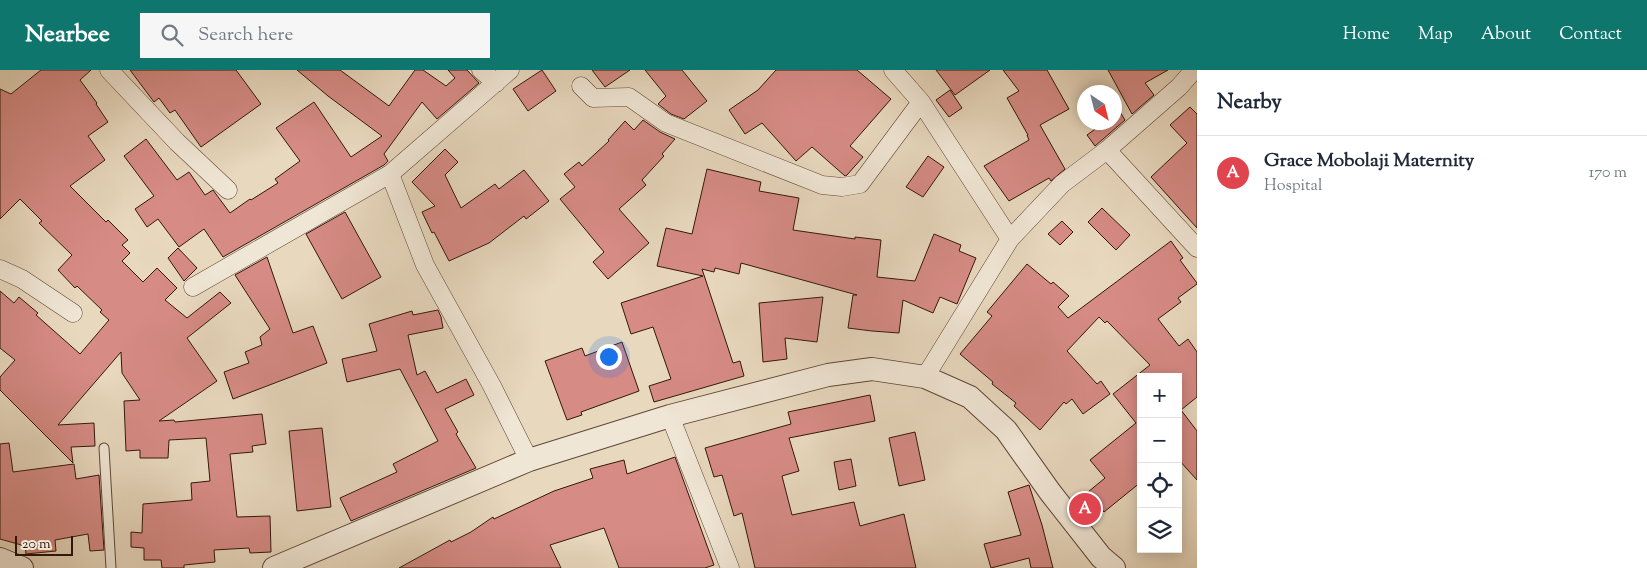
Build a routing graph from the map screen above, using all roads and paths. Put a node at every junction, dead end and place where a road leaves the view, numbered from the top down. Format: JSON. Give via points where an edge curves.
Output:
{"nodes":[{"id":1,"x":109,"y":70,"type":"edge"},
{"id":2,"x":481,"y":70,"type":"edge"},
{"id":3,"x":510,"y":70,"type":"edge"},
{"id":4,"x":893,"y":70,"type":"edge"},
{"id":5,"x":1194,"y":70,"type":"edge"},
{"id":6,"x":496,"y":83,"type":"junction"},
{"id":7,"x":581,"y":86,"type":"dead end"},
{"id":8,"x":921,"y":102,"type":"junction"},
{"id":9,"x":1107,"y":150,"type":"junction"},
{"id":10,"x":390,"y":174,"type":"junction"},
{"id":11,"x":228,"y":190,"type":"dead end"},
{"id":12,"x":1010,"y":239,"type":"junction"},
{"id":13,"x":1197,"y":248,"type":"edge"},
{"id":14,"x":0,"y":269,"type":"edge"},
{"id":15,"x":193,"y":287,"type":"dead end"},
{"id":16,"x":73,"y":313,"type":"dead end"},
{"id":17,"x":925,"y":377,"type":"junction"},
{"id":18,"x":670,"y":416,"type":"junction"},
{"id":19,"x":104,"y":448,"type":"dead end"},
{"id":20,"x":530,"y":460,"type":"junction"},
{"id":21,"x":0,"y":559,"type":"edge"},
{"id":22,"x":22,"y":568,"type":"edge"},
{"id":23,"x":111,"y":568,"type":"edge"},
{"id":24,"x":274,"y":568,"type":"edge"},
{"id":25,"x":730,"y":568,"type":"edge"},
{"id":26,"x":1114,"y":568,"type":"edge"}],
"edges":[{"from":1,"to":11,"type":"street"},
{"from":2,"to":6,"type":"street"},
{"from":3,"to":6,"type":"street"},
{"from":4,"to":8,"type":"street"},
{"from":5,"to":9,"type":"street","via":[[1179,88]]},
{"from":6,"to":10,"type":"street"},
{"from":7,"to":8,"type":"street","via":[[593,98],[629,97],[666,123],[822,185],[842,186],[860,184]]},
{"from":8,"to":12,"type":"street"},
{"from":9,"to":12,"type":"street","via":[[1062,184]]},
{"from":9,"to":13,"type":"street"},
{"from":10,"to":15,"type":"street"},
{"from":10,"to":20,"type":"street","via":[[425,265]]},
{"from":12,"to":17,"type":"street"},
{"from":14,"to":16,"type":"street","via":[[22,278]]},
{"from":17,"to":18,"type":"street","via":[[872,369],[828,375]]},
{"from":17,"to":26,"type":"street","via":[[970,397],[1006,430],[1067,514],[1101,557]]},
{"from":18,"to":20,"type":"street"},
{"from":18,"to":25,"type":"street"},
{"from":19,"to":23,"type":"lane"},
{"from":20,"to":24,"type":"street"},
{"from":21,"to":22,"type":"street"}]}
